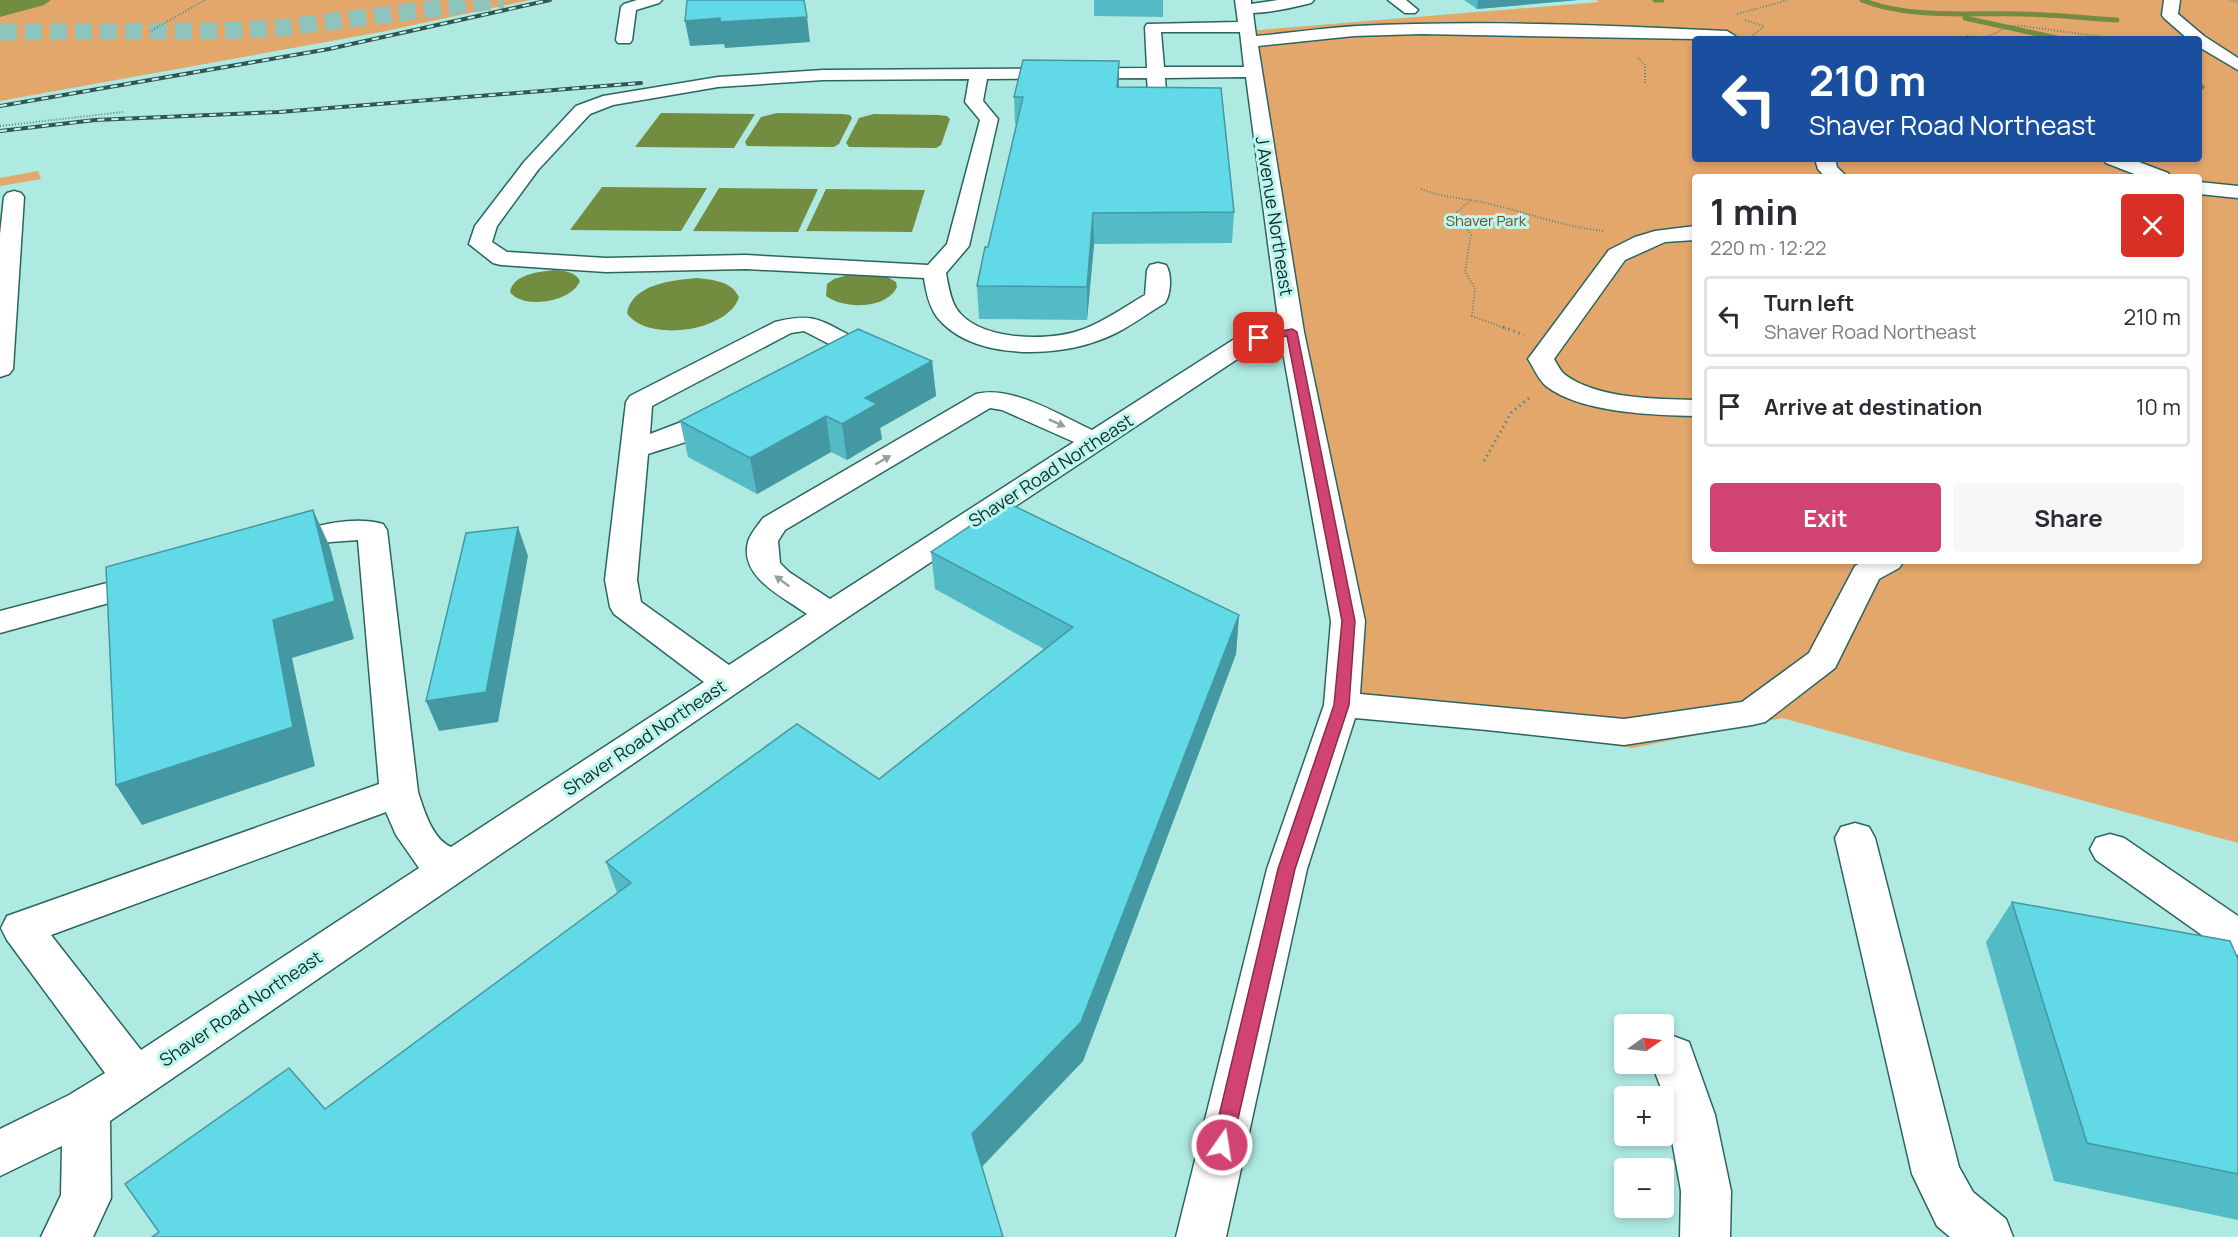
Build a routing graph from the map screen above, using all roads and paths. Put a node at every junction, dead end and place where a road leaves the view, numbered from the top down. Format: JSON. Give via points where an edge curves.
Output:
{"nodes":[{"id":1,"x":205,"y":0,"type":"edge"},
{"id":2,"x":654,"y":0,"type":"edge"},
{"id":3,"x":1306,"y":0,"type":"edge"},
{"id":4,"x":1396,"y":0,"type":"edge"},
{"id":5,"x":1788,"y":0,"type":"edge"},
{"id":6,"x":2172,"y":0,"type":"edge"},
{"id":7,"x":2230,"y":0,"type":"edge"},
{"id":8,"x":1285,"y":1,"type":"edge"},
{"id":9,"x":2238,"y":2,"type":"edge"},
{"id":10,"x":1410,"y":10,"type":"dead end"},
{"id":11,"x":1247,"y":30,"type":"edge"},
{"id":12,"x":149,"y":32,"type":"dead end"},
{"id":13,"x":1727,"y":36,"type":"dead end"},
{"id":14,"x":1751,"y":36,"type":"edge"},
{"id":15,"x":1988,"y":36,"type":"edge"},
{"id":16,"x":2099,"y":36,"type":"edge"},
{"id":17,"x":2194,"y":36,"type":"edge"},
{"id":18,"x":624,"y":40,"type":"dead end"},
{"id":19,"x":2202,"y":42,"type":"edge"},
{"id":20,"x":1638,"y":52,"type":"dead end"},
{"id":21,"x":2238,"y":65,"type":"edge"},
{"id":22,"x":979,"y":73,"type":"junction"},
{"id":23,"x":1156,"y":82,"type":"junction"},
{"id":24,"x":1645,"y":85,"type":"dead end"},
{"id":25,"x":123,"y":112,"type":"dead end"},
{"id":26,"x":0,"y":126,"type":"edge"},
{"id":27,"x":2121,"y":162,"type":"edge"},
{"id":28,"x":2153,"y":174,"type":"edge"},
{"id":29,"x":2202,"y":188,"type":"edge"},
{"id":30,"x":1421,"y":189,"type":"dead end"},
{"id":31,"x":2238,"y":192,"type":"edge"},
{"id":32,"x":14,"y":197,"type":"dead end"},
{"id":33,"x":1471,"y":200,"type":"junction"},
{"id":34,"x":1692,"y":233,"type":"edge"},
{"id":35,"x":1643,"y":243,"type":"junction"},
{"id":36,"x":1158,"y":270,"type":"dead end"},
{"id":37,"x":934,"y":272,"type":"junction"},
{"id":38,"x":1292,"y":332,"type":"junction"},
{"id":39,"x":1525,"y":335,"type":"dead end"},
{"id":40,"x":0,"y":369,"type":"edge"},
{"id":41,"x":792,"y":378,"type":"edge"},
{"id":42,"x":1533,"y":395,"type":"dead end"},
{"id":43,"x":742,"y":404,"type":"edge"},
{"id":44,"x":1692,"y":408,"type":"edge"},
{"id":45,"x":1096,"y":442,"type":"junction"},
{"id":46,"x":634,"y":449,"type":"junction"},
{"id":47,"x":1484,"y":461,"type":"dead end"},
{"id":48,"x":250,"y":554,"type":"edge"},
{"id":49,"x":1882,"y":564,"type":"edge"},
{"id":50,"x":182,"y":573,"type":"edge"},
{"id":51,"x":830,"y":614,"type":"junction"},
{"id":52,"x":0,"y":622,"type":"edge"},
{"id":53,"x":728,"y":682,"type":"junction"},
{"id":54,"x":1342,"y":705,"type":"junction"},
{"id":55,"x":399,"y":792,"type":"junction"},
{"id":56,"x":1855,"y":838,"type":"dead end"},
{"id":57,"x":2110,"y":849,"type":"dead end"},
{"id":58,"x":454,"y":866,"type":"junction"},
{"id":59,"x":11,"y":927,"type":"edge"},
{"id":60,"x":2238,"y":939,"type":"edge"},
{"id":61,"x":1674,"y":1059,"type":"edge"},
{"id":62,"x":136,"y":1079,"type":"junction"},
{"id":63,"x":86,"y":1110,"type":"junction"},
{"id":64,"x":0,"y":1153,"type":"edge"},
{"id":65,"x":66,"y":1237,"type":"edge"},
{"id":66,"x":1201,"y":1237,"type":"edge"},
{"id":67,"x":1705,"y":1237,"type":"edge"},
{"id":68,"x":1988,"y":1237,"type":"edge"}],
"edges":[{"from":1,"to":12,"type":"path"},
{"from":2,"to":18,"type":"street","via":[[629,7]]},
{"from":3,"to":8,"type":"street"},
{"from":4,"to":10,"type":"street"},
{"from":5,"to":14,"type":"path","via":[[1739,12],[1735,16],[1764,26]]},
{"from":6,"to":17,"type":"street","via":[[2170,15]]},
{"from":7,"to":9,"type":"path"},
{"from":8,"to":11,"type":"street"},
{"from":11,"to":13,"type":"street","via":[[1421,29]]},
{"from":11,"to":23,"type":"street"},
{"from":11,"to":23,"type":"street","via":[[1153,27]]},
{"from":11,"to":38,"type":"street","name":"J Avenue Northeast"},
{"from":15,"to":16,"type":"path","via":[[2010,26]]},
{"from":19,"to":21,"type":"street"},
{"from":20,"to":24,"type":"path","via":[[1635,55],[1645,65]]},
{"from":22,"to":23,"type":"street"},
{"from":22,"to":37,"type":"street","via":[[974,102],[989,119],[958,246]]},
{"from":22,"to":37,"type":"street","via":[[763,78],[609,100],[583,110],[531,166],[486,226],[480,244],[501,258],[606,265],[746,262]]},
{"from":25,"to":26,"type":"path"},
{"from":27,"to":28,"type":"street"},
{"from":29,"to":31,"type":"street"},
{"from":30,"to":33,"type":"path"},
{"from":32,"to":40,"type":"street"},
{"from":33,"to":35,"type":"path"},
{"from":33,"to":39,"type":"path","via":[[1457,212],[1471,234],[1465,272],[1475,288],[1472,316]]},
{"from":34,"to":35,"type":"street"},
{"from":35,"to":44,"type":"street","via":[[1617,255],[1542,359],[1553,379],[1583,394],[1664,408]]},
{"from":36,"to":37,"type":"street","via":[[1157,298],[1089,336],[1023,344],[998,341],[958,325],[945,311]]},
{"from":38,"to":45,"type":"street","name":"Shaver Road Northeast","via":[[1245,343]]},
{"from":38,"to":54,"type":"street","name":"J Avenue Northeast","via":[[1348,621]]},
{"from":41,"to":46,"type":"street","via":[[842,352],[843,341],[807,323],[784,327],[650,396],[639,402]]},
{"from":42,"to":47,"type":"path","via":[[1511,413]]},
{"from":43,"to":46,"type":"street","via":[[693,429]]},
{"from":45,"to":51,"type":"street","name":"Shaver Road Northeast"},
{"from":51,"to":45,"type":"street","one_way":true,"via":[[764,565],[763,541],[774,524],[985,400],[1007,402]]},
{"from":46,"to":53,"type":"street","via":[[621,580],[626,607]]},
{"from":48,"to":55,"type":"street","via":[[329,533],[372,530]]},
{"from":49,"to":54,"type":"street","via":[[1866,573],[1823,660],[1752,713],[1624,732]]},
{"from":50,"to":52,"type":"street"},
{"from":51,"to":53,"type":"street","name":"Shaver Road Northeast"},
{"from":53,"to":58,"type":"street","name":"Shaver Road Northeast"},
{"from":54,"to":66,"type":"street","name":"J Avenue Northeast","via":[[1287,869]]},
{"from":55,"to":58,"type":"street","via":[[410,825],[430,856]]},
{"from":55,"to":59,"type":"street"},
{"from":56,"to":68,"type":"street","via":[[1936,1174],[1955,1209]]},
{"from":57,"to":60,"type":"street"},
{"from":58,"to":62,"type":"street","name":"Shaver Road Northeast"},
{"from":59,"to":62,"type":"street"},
{"from":61,"to":67,"type":"street","via":[[1691,1115],[1706,1191]]},
{"from":62,"to":63,"type":"street","name":"Shaver Road Northeast"},
{"from":63,"to":64,"type":"street","name":"Shaver Road Northeast"},
{"from":63,"to":65,"type":"street","via":[[86,1198]]}]}
